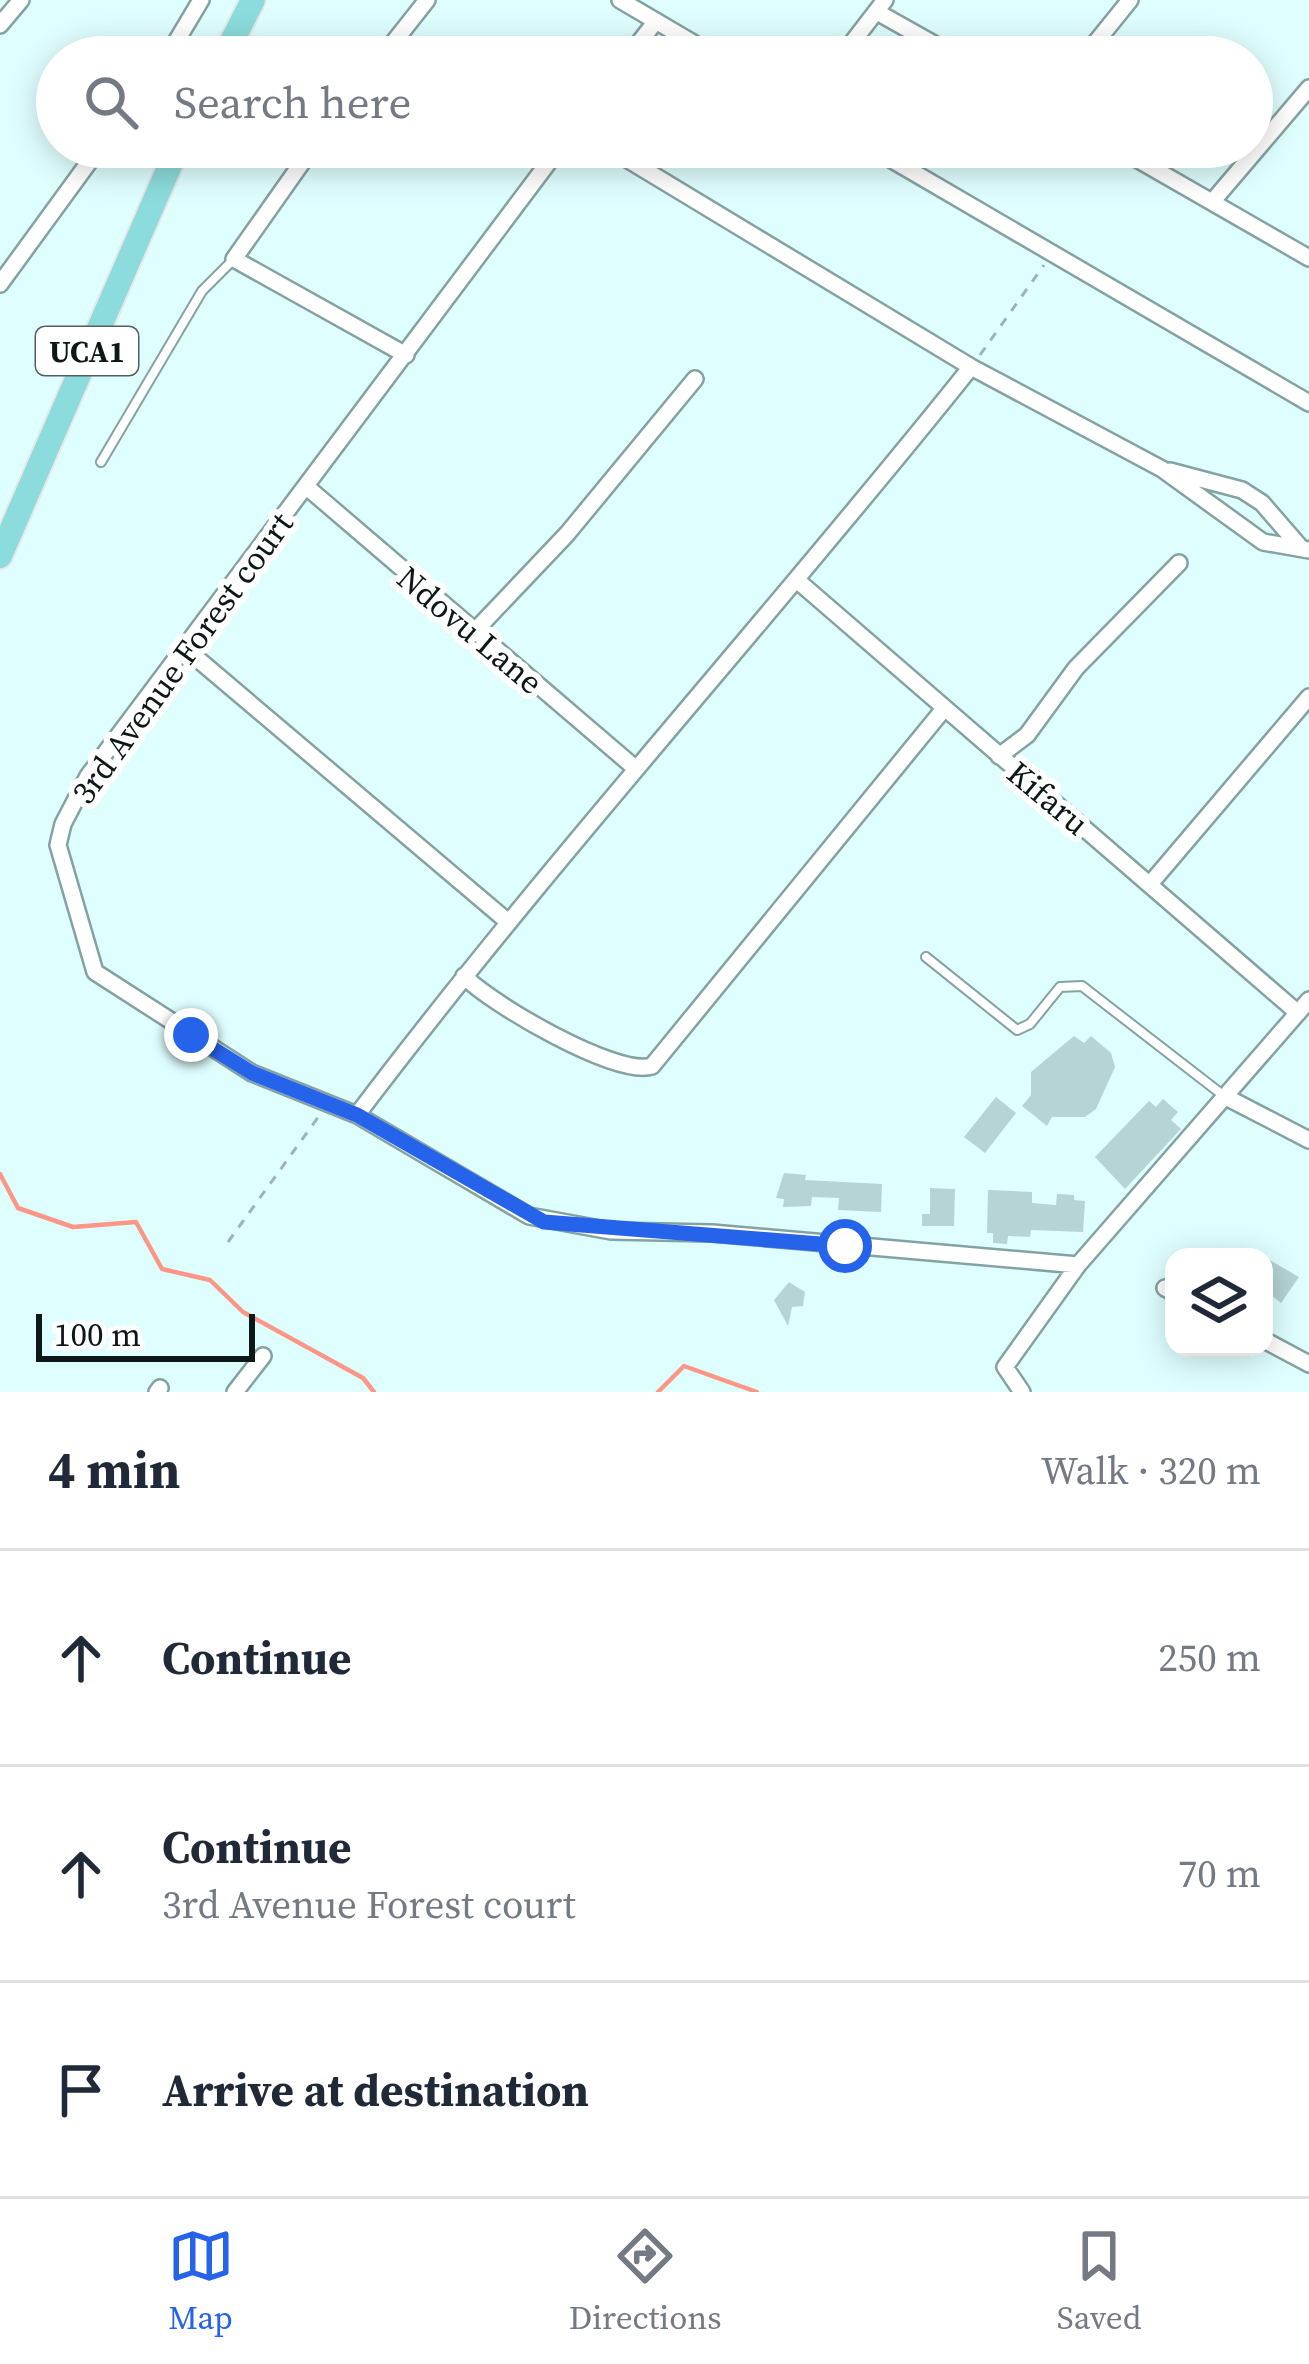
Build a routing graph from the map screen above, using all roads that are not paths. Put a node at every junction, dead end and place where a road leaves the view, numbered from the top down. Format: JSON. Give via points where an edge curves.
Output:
{"nodes":[{"id":1,"x":21,"y":0,"type":"edge"},
{"id":2,"x":201,"y":0,"type":"edge"},
{"id":3,"x":253,"y":0,"type":"edge"},
{"id":4,"x":427,"y":0,"type":"edge"},
{"id":5,"x":620,"y":0,"type":"edge"},
{"id":6,"x":1130,"y":0,"type":"edge"},
{"id":7,"x":881,"y":6,"type":"edge"},
{"id":8,"x":656,"y":21,"type":"junction"},
{"id":9,"x":0,"y":25,"type":"edge"},
{"id":10,"x":180,"y":36,"type":"edge"},
{"id":11,"x":235,"y":36,"type":"edge"},
{"id":12,"x":399,"y":36,"type":"edge"},
{"id":13,"x":644,"y":36,"type":"edge"},
{"id":14,"x":681,"y":36,"type":"edge"},
{"id":15,"x":857,"y":36,"type":"edge"},
{"id":16,"x":926,"y":36,"type":"edge"},
{"id":17,"x":1101,"y":36,"type":"edge"},
{"id":18,"x":1309,"y":88,"type":"edge"},
{"id":19,"x":1273,"y":130,"type":"edge"},
{"id":20,"x":85,"y":168,"type":"edge"},
{"id":21,"x":169,"y":168,"type":"edge"},
{"id":22,"x":298,"y":168,"type":"edge"},
{"id":23,"x":544,"y":168,"type":"edge"},
{"id":24,"x":642,"y":168,"type":"edge"},
{"id":25,"x":906,"y":168,"type":"edge"},
{"id":26,"x":1153,"y":168,"type":"edge"},
{"id":27,"x":1241,"y":168,"type":"edge"},
{"id":28,"x":1212,"y":202,"type":"junction"},
{"id":29,"x":1309,"y":258,"type":"edge"},
{"id":30,"x":234,"y":259,"type":"junction"},
{"id":31,"x":0,"y":284,"type":"edge"},
{"id":32,"x":406,"y":355,"type":"junction"},
{"id":33,"x":971,"y":367,"type":"junction"},
{"id":34,"x":694,"y":379,"type":"dead end"},
{"id":35,"x":1309,"y":404,"type":"edge"},
{"id":36,"x":101,"y":462,"type":"dead end"},
{"id":37,"x":1162,"y":469,"type":"junction"},
{"id":38,"x":308,"y":488,"type":"junction"},
{"id":39,"x":1305,"y":549,"type":"edge"},
{"id":40,"x":0,"y":556,"type":"edge"},
{"id":41,"x":1179,"y":563,"type":"dead end"},
{"id":42,"x":799,"y":582,"type":"junction"},
{"id":43,"x":473,"y":633,"type":"junction"},
{"id":44,"x":187,"y":650,"type":"junction"},
{"id":45,"x":1309,"y":698,"type":"edge"},
{"id":46,"x":943,"y":710,"type":"junction"},
{"id":47,"x":999,"y":756,"type":"junction"},
{"id":48,"x":634,"y":768,"type":"junction"},
{"id":49,"x":1150,"y":884,"type":"junction"},
{"id":50,"x":507,"y":921,"type":"junction"},
{"id":51,"x":926,"y":957,"type":"dead end"},
{"id":52,"x":464,"y":976,"type":"junction"},
{"id":53,"x":1304,"y":1006,"type":"edge"},
{"id":54,"x":1224,"y":1096,"type":"junction"},
{"id":55,"x":357,"y":1115,"type":"junction"},
{"id":56,"x":1309,"y":1140,"type":"edge"},
{"id":57,"x":1078,"y":1265,"type":"junction"},
{"id":58,"x":1273,"y":1345,"type":"edge"},
{"id":59,"x":263,"y":1356,"type":"dead end"},
{"id":60,"x":1309,"y":1364,"type":"edge"},
{"id":61,"x":235,"y":1392,"type":"edge"},
{"id":62,"x":1022,"y":1392,"type":"edge"}],
"edges":[{"from":1,"to":9,"type":"street"},
{"from":2,"to":10,"type":"street"},
{"from":3,"to":11,"type":"main road"},
{"from":4,"to":12,"type":"street"},
{"from":5,"to":8,"type":"street"},
{"from":6,"to":17,"type":"street"},
{"from":7,"to":15,"type":"street"},
{"from":7,"to":16,"type":"street"},
{"from":8,"to":13,"type":"street"},
{"from":8,"to":14,"type":"street"},
{"from":18,"to":19,"type":"street"},
{"from":20,"to":31,"type":"street"},
{"from":21,"to":40,"type":"main road","number":"UCA1"},
{"from":22,"to":30,"type":"street"},
{"from":23,"to":32,"type":"street","name":"3rd Avenue Forest court"},
{"from":24,"to":33,"type":"street"},
{"from":25,"to":35,"type":"street"},
{"from":26,"to":28,"type":"street"},
{"from":27,"to":28,"type":"street"},
{"from":28,"to":29,"type":"street"},
{"from":30,"to":32,"type":"street"},
{"from":30,"to":36,"type":"lane","via":[[202,291]]},
{"from":32,"to":38,"type":"street","name":"3rd Avenue Forest court"},
{"from":33,"to":37,"type":"street"},
{"from":33,"to":42,"type":"street"},
{"from":34,"to":43,"type":"street"},
{"from":37,"to":39,"type":"street","via":[[1263,542]]},
{"from":37,"to":39,"type":"street","via":[[1242,490]]},
{"from":38,"to":43,"type":"street","name":"Ndovu Lane"},
{"from":38,"to":44,"type":"street","name":"3rd Avenue Forest court"},
{"from":41,"to":47,"type":"street","via":[[1076,668],[1027,735]]},
{"from":42,"to":46,"type":"street","name":"Kifaru"},
{"from":42,"to":48,"type":"street"},
{"from":43,"to":48,"type":"street","name":"Ndovu Lane"},
{"from":44,"to":50,"type":"street"},
{"from":44,"to":55,"type":"street","name":"3rd Avenue Forest court","via":[[88,776],[63,824],[58,845],[87,956],[110,986],[252,1073]]},
{"from":45,"to":49,"type":"street"},
{"from":46,"to":47,"type":"street","name":"Kifaru"},
{"from":46,"to":52,"type":"street","via":[[652,1066],[610,1061],[502,1006]]},
{"from":47,"to":49,"type":"street","name":"Kifaru"},
{"from":48,"to":50,"type":"street"},
{"from":49,"to":53,"type":"street","name":"Kifaru"},
{"from":50,"to":52,"type":"street"},
{"from":51,"to":54,"type":"lane","via":[[1017,1030],[1060,987],[1082,986]]},
{"from":52,"to":55,"type":"street"},
{"from":53,"to":54,"type":"street"},
{"from":54,"to":56,"type":"street"},
{"from":54,"to":57,"type":"street"},
{"from":55,"to":57,"type":"street","name":"3rd Avenue Forest court","via":[[544,1222]]},
{"from":57,"to":62,"type":"street","via":[[1005,1367]]},
{"from":58,"to":60,"type":"street"},
{"from":59,"to":61,"type":"street"}]}
